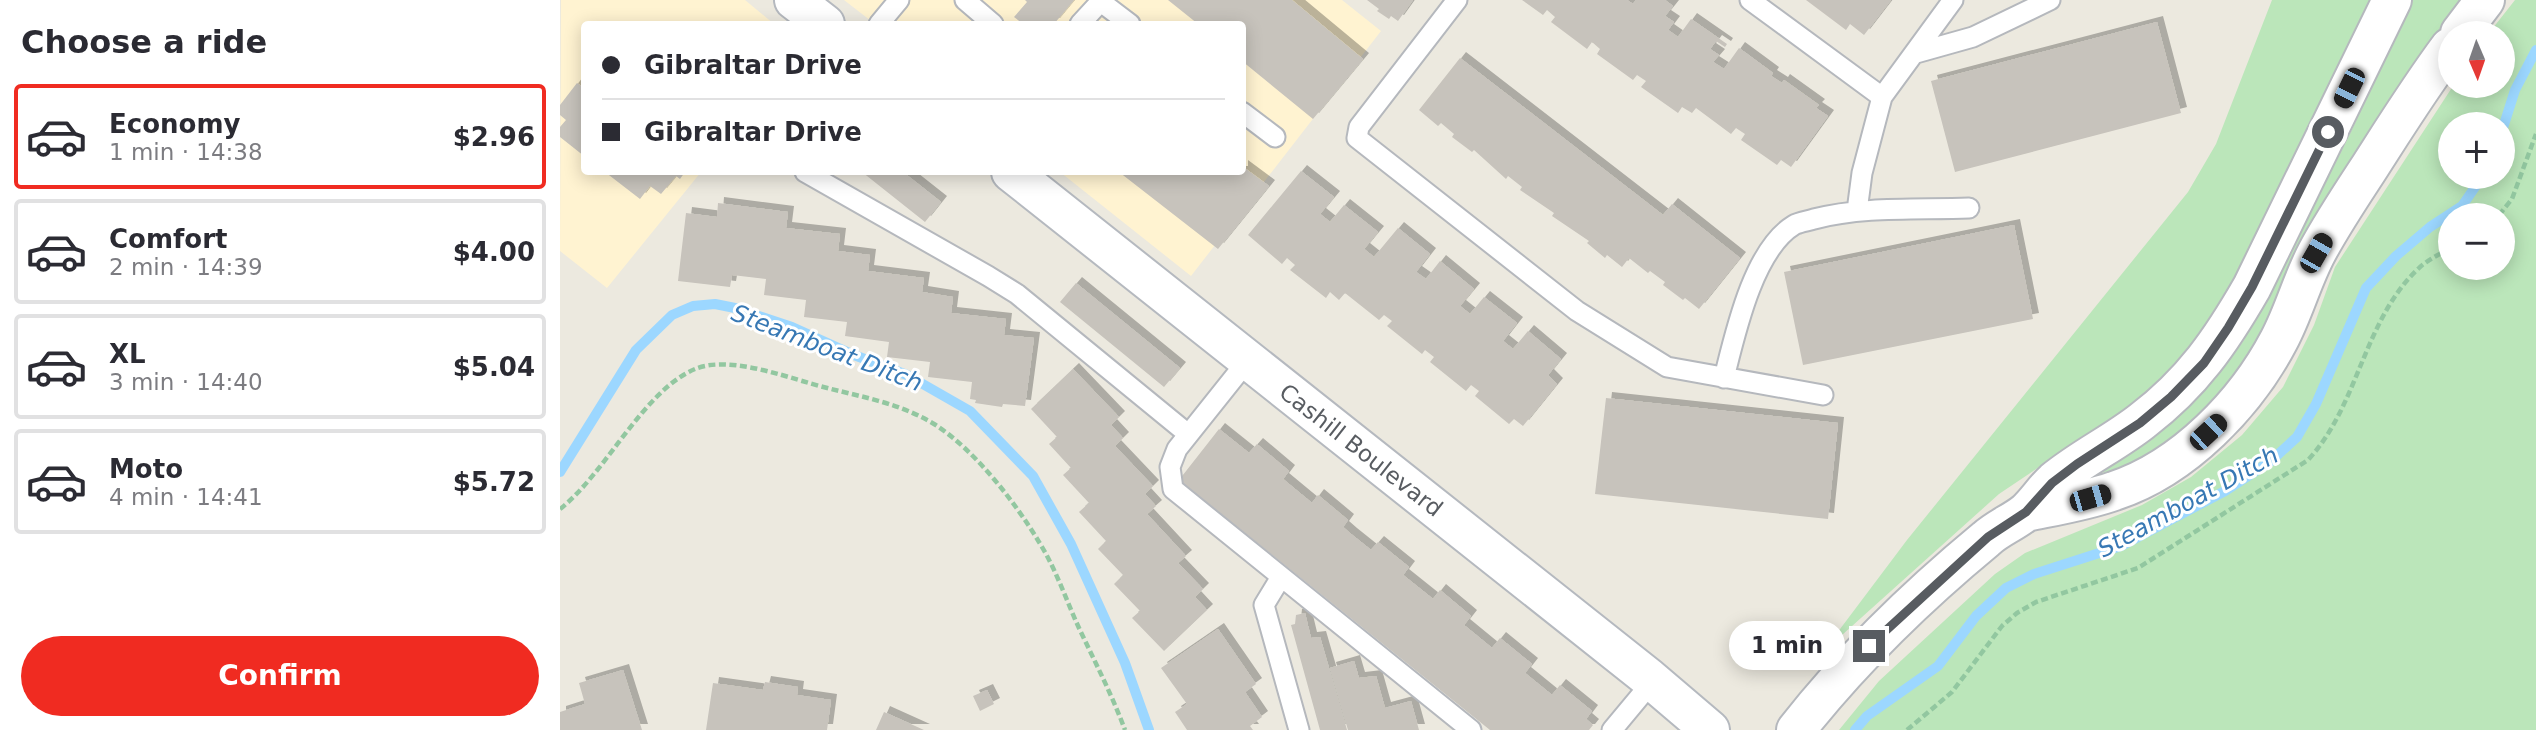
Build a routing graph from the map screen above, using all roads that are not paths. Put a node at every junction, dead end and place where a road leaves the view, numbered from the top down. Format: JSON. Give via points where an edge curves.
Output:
{"nodes":[{"id":1,"x":794,"y":0,"type":"edge"},
{"id":2,"x":898,"y":0,"type":"edge"},
{"id":3,"x":965,"y":0,"type":"edge"},
{"id":4,"x":1457,"y":0,"type":"edge"},
{"id":5,"x":1750,"y":0,"type":"edge"},
{"id":6,"x":1953,"y":0,"type":"edge"},
{"id":7,"x":2050,"y":0,"type":"edge"},
{"id":8,"x":2392,"y":0,"type":"edge"},
{"id":9,"x":2485,"y":0,"type":"edge"},
{"id":10,"x":1101,"y":1,"type":"edge"},
{"id":11,"x":821,"y":21,"type":"edge"},
{"id":12,"x":881,"y":21,"type":"edge"},
{"id":13,"x":990,"y":21,"type":"edge"},
{"id":14,"x":1083,"y":21,"type":"edge"},
{"id":15,"x":1126,"y":21,"type":"edge"},
{"id":16,"x":2469,"y":21,"type":"edge"},
{"id":17,"x":1916,"y":53,"type":"junction"},
{"id":18,"x":2438,"y":65,"type":"edge"},
{"id":19,"x":1882,"y":97,"type":"junction"},
{"id":20,"x":1246,"y":115,"type":"edge"},
{"id":21,"x":1275,"y":137,"type":"dead end"},
{"id":22,"x":810,"y":175,"type":"edge"},
{"id":23,"x":1015,"y":175,"type":"edge"},
{"id":24,"x":1969,"y":208,"type":"dead end"},
{"id":25,"x":1857,"y":211,"type":"junction"},
{"id":26,"x":1248,"y":360,"type":"junction"},
{"id":27,"x":1724,"y":378,"type":"junction"},
{"id":28,"x":1823,"y":394,"type":"dead end"},
{"id":29,"x":1188,"y":434,"type":"junction"},
{"id":30,"x":2026,"y":512,"type":"junction"},
{"id":31,"x":1281,"y":577,"type":"junction"},
{"id":32,"x":1653,"y":682,"type":"junction"},
{"id":33,"x":1298,"y":730,"type":"edge"},
{"id":34,"x":1471,"y":730,"type":"edge"},
{"id":35,"x":1612,"y":730,"type":"edge"},
{"id":36,"x":1710,"y":730,"type":"edge"},
{"id":37,"x":1796,"y":730,"type":"edge"}],
"edges":[{"from":1,"to":11,"type":"street"},
{"from":2,"to":12,"type":"lane"},
{"from":3,"to":13,"type":"lane"},
{"from":4,"to":27,"type":"lane","via":[[1359,127],[1357,138],[1577,311],[1667,367]]},
{"from":5,"to":19,"type":"lane"},
{"from":6,"to":17,"type":"lane"},
{"from":7,"to":17,"type":"lane","via":[[1973,37]]},
{"from":8,"to":30,"type":"street","via":[[2252,287],[2210,355],[2171,397],[2052,483]]},
{"from":9,"to":16,"type":"street"},
{"from":10,"to":14,"type":"lane"},
{"from":10,"to":15,"type":"lane"},
{"from":17,"to":19,"type":"lane"},
{"from":18,"to":30,"type":"street","via":[[2316,253],[2281,338],[2229,412],[2146,478],[2116,491]]},
{"from":19,"to":25,"type":"lane","via":[[1861,173]]},
{"from":20,"to":21,"type":"lane"},
{"from":22,"to":29,"type":"lane","via":[[1017,295]]},
{"from":23,"to":26,"type":"street","name":"Cashill Boulevard"},
{"from":24,"to":25,"type":"lane"},
{"from":25,"to":27,"type":"lane","via":[[1795,224],[1778,238],[1746,299]]},
{"from":26,"to":29,"type":"lane"},
{"from":26,"to":32,"type":"street","name":"Cashill Boulevard"},
{"from":27,"to":28,"type":"lane"},
{"from":29,"to":31,"type":"lane","via":[[1170,467],[1173,489]]},
{"from":30,"to":37,"type":"street","via":[[1988,537],[1882,633]]},
{"from":31,"to":33,"type":"lane","via":[[1264,605]]},
{"from":31,"to":34,"type":"lane"},
{"from":32,"to":35,"type":"lane"},
{"from":32,"to":36,"type":"street","name":"Cashill Boulevard"}]}
